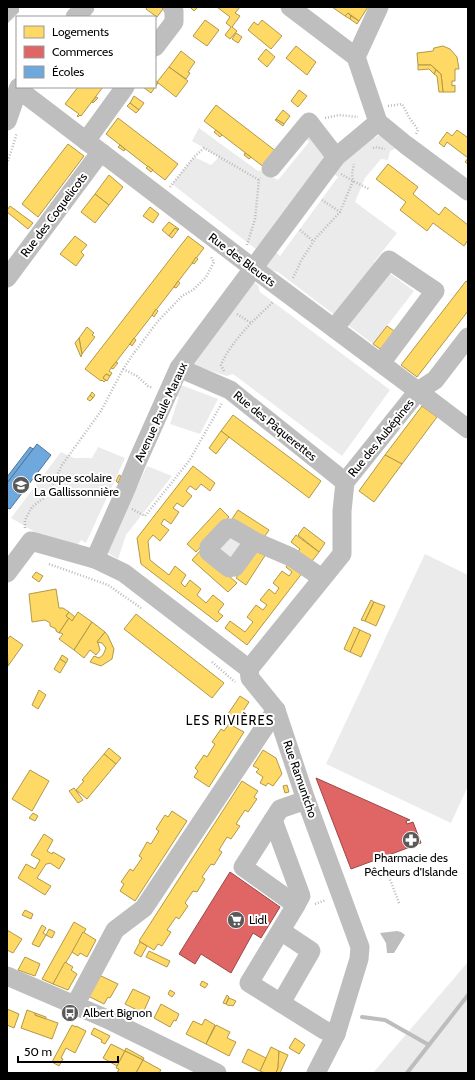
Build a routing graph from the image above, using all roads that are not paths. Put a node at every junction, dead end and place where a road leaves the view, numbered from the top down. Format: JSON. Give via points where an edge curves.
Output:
{"nodes":[{"id":1,"x":85,"y":7,"type":"edge"},
{"id":2,"x":172,"y":7,"type":"edge"},
{"id":3,"x":290,"y":7,"type":"edge"},
{"id":4,"x":379,"y":7,"type":"edge"},
{"id":5,"x":76,"y":16,"type":"edge"},
{"id":6,"x":156,"y":46,"type":"edge"},
{"id":7,"x":356,"y":57,"type":"junction"},
{"id":8,"x":19,"y":88,"type":"edge"},
{"id":9,"x":124,"y":88,"type":"edge"},
{"id":10,"x":382,"y":114,"type":"junction"},
{"id":11,"x":13,"y":124,"type":"edge"},
{"id":12,"x":86,"y":140,"type":"junction"},
{"id":13,"x":102,"y":153,"type":"junction"},
{"id":14,"x":333,"y":162,"type":"junction"},
{"id":15,"x":265,"y":174,"type":"road end"},
{"id":16,"x":468,"y":191,"type":"edge"},
{"id":17,"x":255,"y":266,"type":"junction"},
{"id":18,"x":7,"y":278,"type":"edge"},
{"id":19,"x":335,"y":329,"type":"junction"},
{"id":20,"x":468,"y":337,"type":"edge"},
{"id":21,"x":380,"y":363,"type":"junction"},
{"id":22,"x":179,"y":368,"type":"junction"},
{"id":23,"x":418,"y":391,"type":"junction"},
{"id":24,"x":468,"y":429,"type":"edge"},
{"id":25,"x":345,"y":482,"type":"junction"},
{"id":26,"x":254,"y":541,"type":"dead end"},
{"id":27,"x":95,"y":559,"type":"junction"},
{"id":28,"x":7,"y":573,"type":"edge"},
{"id":29,"x":322,"y":578,"type":"junction"},
{"id":30,"x":249,"y":669,"type":"junction"},
{"id":31,"x":276,"y":710,"type":"junction"},
{"id":32,"x":306,"y":800,"type":"junction"},
{"id":33,"x":273,"y":820,"type":"junction"},
{"id":34,"x":296,"y":905,"type":"junction"},
{"id":35,"x":281,"y":931,"type":"junction"},
{"id":36,"x":7,"y":976,"type":"edge"},
{"id":37,"x":281,"y":1003,"type":"junction"},
{"id":38,"x":75,"y":1005,"type":"junction"},
{"id":39,"x":336,"y":1034,"type":"junction"},
{"id":40,"x":217,"y":1073,"type":"edge"},
{"id":41,"x":316,"y":1073,"type":"edge"}],
"edges":[{"from":1,"to":5,"type":"street"},
{"from":2,"to":6,"type":"street","via":[[174,22]]},
{"from":3,"to":7,"type":"street"},
{"from":4,"to":7,"type":"street"},
{"from":7,"to":10,"type":"street"},
{"from":8,"to":11,"type":"street"},
{"from":8,"to":12,"type":"street","name":"Rue des Bleuets"},
{"from":9,"to":12,"type":"street"},
{"from":10,"to":14,"type":"street","name":"Avenue Paule Maraux"},
{"from":10,"to":16,"type":"street","via":[[406,145]]},
{"from":12,"to":13,"type":"street","name":"Rue des Bleuets"},
{"from":13,"to":17,"type":"street","name":"Rue des Bleuets"},
{"from":13,"to":18,"type":"street","name":"Rue des Coquelicots","via":[[94,160]]},
{"from":14,"to":15,"type":"street","via":[[309,122]]},
{"from":14,"to":17,"type":"street","name":"Avenue Paule Maraux"},
{"from":17,"to":19,"type":"street","name":"Rue des Bleuets"},
{"from":17,"to":22,"type":"street","name":"Avenue Paule Maraux"},
{"from":19,"to":21,"type":"street","name":"Rue des Bleuets"},
{"from":19,"to":21,"type":"street","via":[[389,260],[435,291]]},
{"from":20,"to":23,"type":"street","name":"Rue des Aubépines","via":[[435,380]]},
{"from":21,"to":23,"type":"street","name":"Rue des Bleuets"},
{"from":22,"to":25,"type":"street","name":"Rue des Pâquerettes","via":[[230,390]]},
{"from":22,"to":27,"type":"street","name":"Avenue Paule Maraux"},
{"from":23,"to":24,"type":"street","name":"Rue des Bleuets"},
{"from":23,"to":25,"type":"street","name":"Rue des Aubépines"},
{"from":25,"to":29,"type":"street","name":"Rue des Aubépines","via":[[342,554]]},
{"from":26,"to":29,"type":"street","via":[[291,557]]},
{"from":27,"to":28,"type":"street","via":[[30,541]]},
{"from":27,"to":30,"type":"street","name":"Rue Ramuntcho","via":[[124,573]]},
{"from":29,"to":30,"type":"street","name":"Rue des Aubépines"},
{"from":30,"to":31,"type":"street","name":"Rue Ramuntcho","via":[[250,678]]},
{"from":31,"to":32,"type":"street","name":"Rue Ramuntcho"},
{"from":31,"to":38,"type":"street","via":[[144,908],[115,930]]},
{"from":32,"to":33,"type":"street","via":[[280,809]]},
{"from":32,"to":39,"type":"street","name":"Rue Ramuntcho","via":[[360,947],[360,959]]},
{"from":33,"to":34,"type":"street","via":[[301,896]]},
{"from":33,"to":34,"type":"street","via":[[243,866]]},
{"from":34,"to":35,"type":"street"},
{"from":35,"to":37,"type":"street","via":[[311,951]]},
{"from":35,"to":37,"type":"street","via":[[249,983]]},
{"from":36,"to":38,"type":"street"},
{"from":37,"to":39,"type":"street","via":[[324,1030]]},
{"from":38,"to":40,"type":"street"},
{"from":39,"to":41,"type":"street","name":"Rue Ramuntcho"}]}
